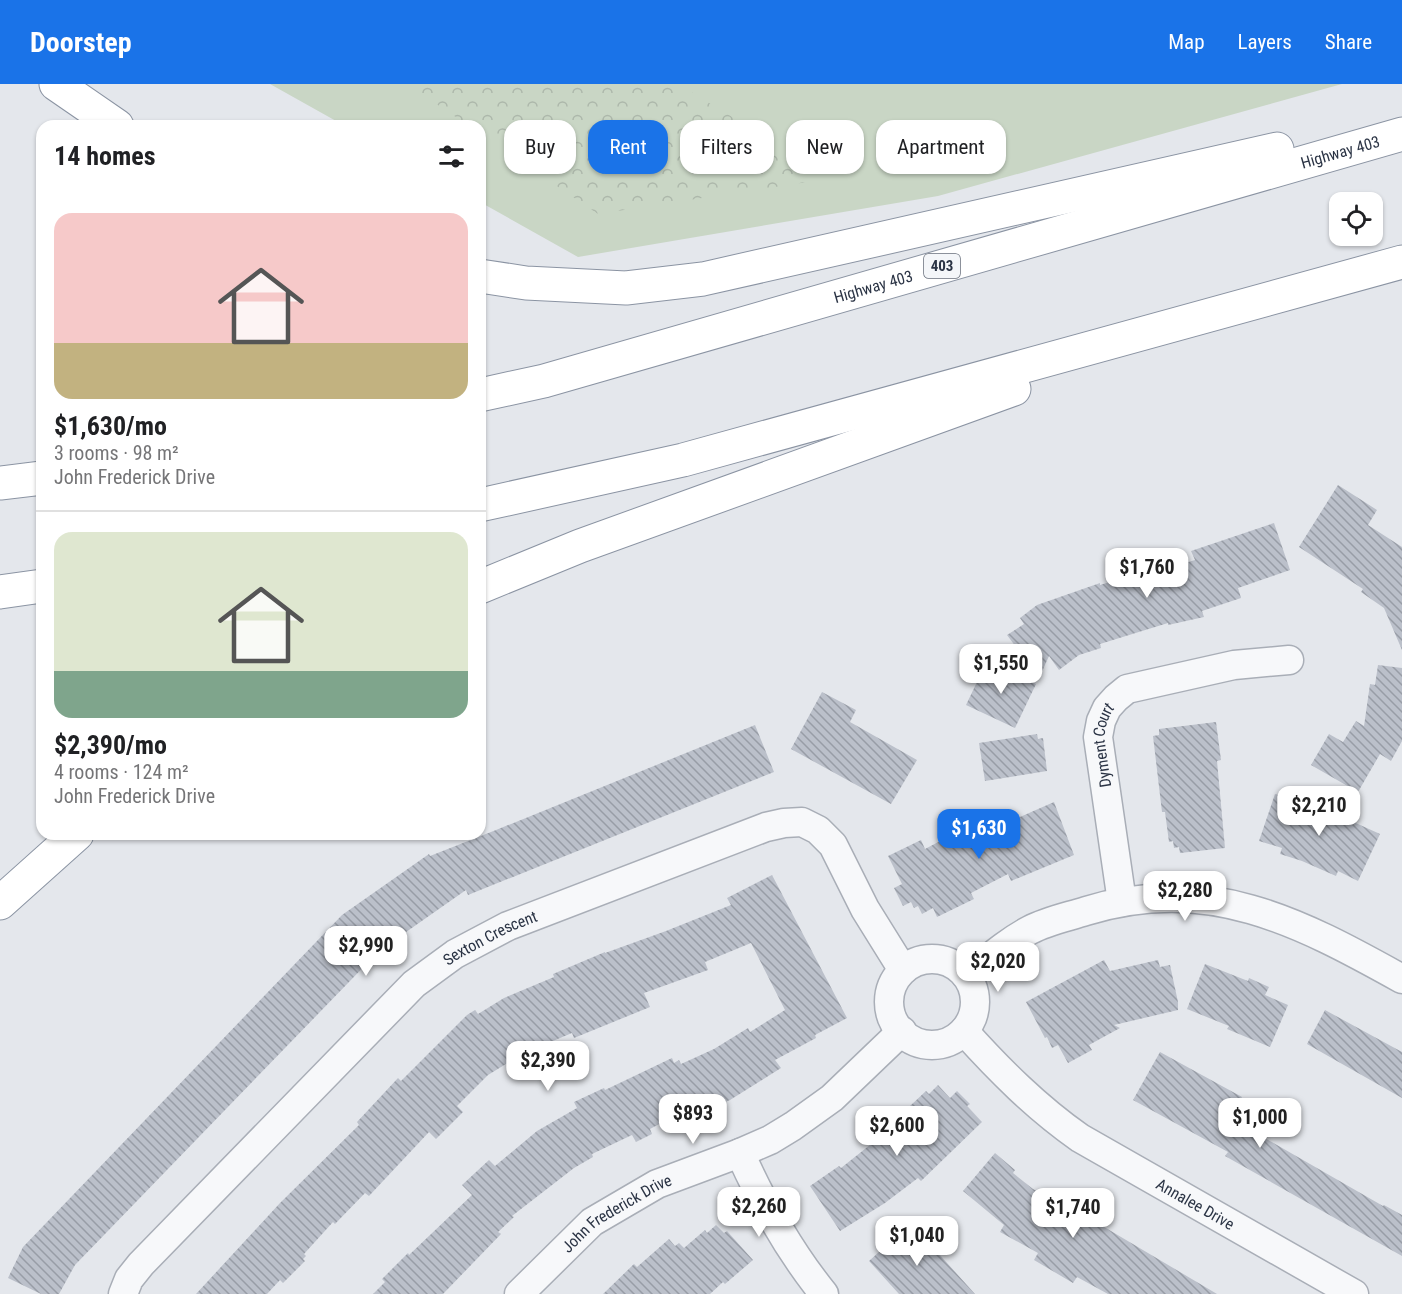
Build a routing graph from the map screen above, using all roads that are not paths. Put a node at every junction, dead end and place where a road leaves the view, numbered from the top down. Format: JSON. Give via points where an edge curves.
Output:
{"nodes":[{"id":1,"x":56,"y":84,"type":"edge"},
{"id":2,"x":108,"y":120,"type":"edge"},
{"id":3,"x":1402,"y":120,"type":"edge"},
{"id":4,"x":1402,"y":134,"type":"edge"},
{"id":5,"x":1402,"y":262,"type":"edge"},
{"id":6,"x":486,"y":277,"type":"edge"},
{"id":7,"x":1195,"y":320,"type":"junction"},
{"id":8,"x":486,"y":394,"type":"edge"},
{"id":9,"x":36,"y":479,"type":"edge"},
{"id":10,"x":0,"y":483,"type":"edge"},
{"id":11,"x":486,"y":504,"type":"edge"},
{"id":12,"x":486,"y":585,"type":"edge"},
{"id":13,"x":36,"y":587,"type":"edge"},
{"id":14,"x":0,"y":592,"type":"edge"},
{"id":15,"x":1289,"y":660,"type":"dead end"},
{"id":16,"x":70,"y":840,"type":"edge"},
{"id":17,"x":1122,"y":902,"type":"junction"},
{"id":18,"x":0,"y":903,"type":"edge"},
{"id":19,"x":903,"y":970,"type":"junction"},
{"id":20,"x":967,"y":976,"type":"junction"},
{"id":21,"x":1402,"y":979,"type":"edge"},
{"id":22,"x":902,"y":1031,"type":"junction"},
{"id":23,"x":964,"y":1031,"type":"junction"},
{"id":24,"x":740,"y":1153,"type":"junction"},
{"id":25,"x":123,"y":1294,"type":"edge"},
{"id":26,"x":519,"y":1294,"type":"edge"},
{"id":27,"x":824,"y":1294,"type":"edge"},
{"id":28,"x":1354,"y":1294,"type":"edge"}],
"edges":[{"from":1,"to":2,"type":"highway"},
{"from":3,"to":6,"type":"highway","via":[[703,279],[626,288]]},
{"from":4,"to":8,"type":"highway","name":"Highway 403","number":"403","via":[[544,381]]},
{"from":5,"to":7,"type":"highway"},
{"from":7,"to":11,"type":"highway","via":[[683,460]]},
{"from":7,"to":12,"type":"highway","via":[[980,403],[580,546]]},
{"from":9,"to":10,"type":"highway"},
{"from":13,"to":14,"type":"highway"},
{"from":15,"to":17,"type":"street","name":"Dyment Court","via":[[1234,664],[1144,684],[1127,689],[1107,708],[1098,737]]},
{"from":16,"to":18,"type":"highway"},
{"from":17,"to":20,"type":"street","via":[[1031,930]]},
{"from":17,"to":21,"type":"street","via":[[1193,899],[1243,906],[1323,936]]},
{"from":19,"to":20,"type":"street","via":[[929,959],[943,960]]},
{"from":19,"to":22,"type":"street","via":[[890,994],[894,1021]]},
{"from":19,"to":25,"type":"street","name":"Sexton Crescent","via":[[865,909],[833,845],[818,830],[802,822],[766,827],[508,926],[455,954],[414,984],[141,1264]]},
{"from":20,"to":23,"type":"street","via":[[975,998],[971,1021]]},
{"from":22,"to":23,"type":"street","via":[[926,1044],[953,1040]]},
{"from":22,"to":24,"type":"street","name":"John Frederick Drive","via":[[814,1112],[770,1140]]},
{"from":23,"to":28,"type":"street","name":"Annalee Drive","via":[[1022,1092],[1080,1138]]},
{"from":24,"to":26,"type":"street","name":"John Frederick Drive","via":[[657,1184],[592,1221]]},
{"from":24,"to":27,"type":"street","via":[[756,1189]]}]}
